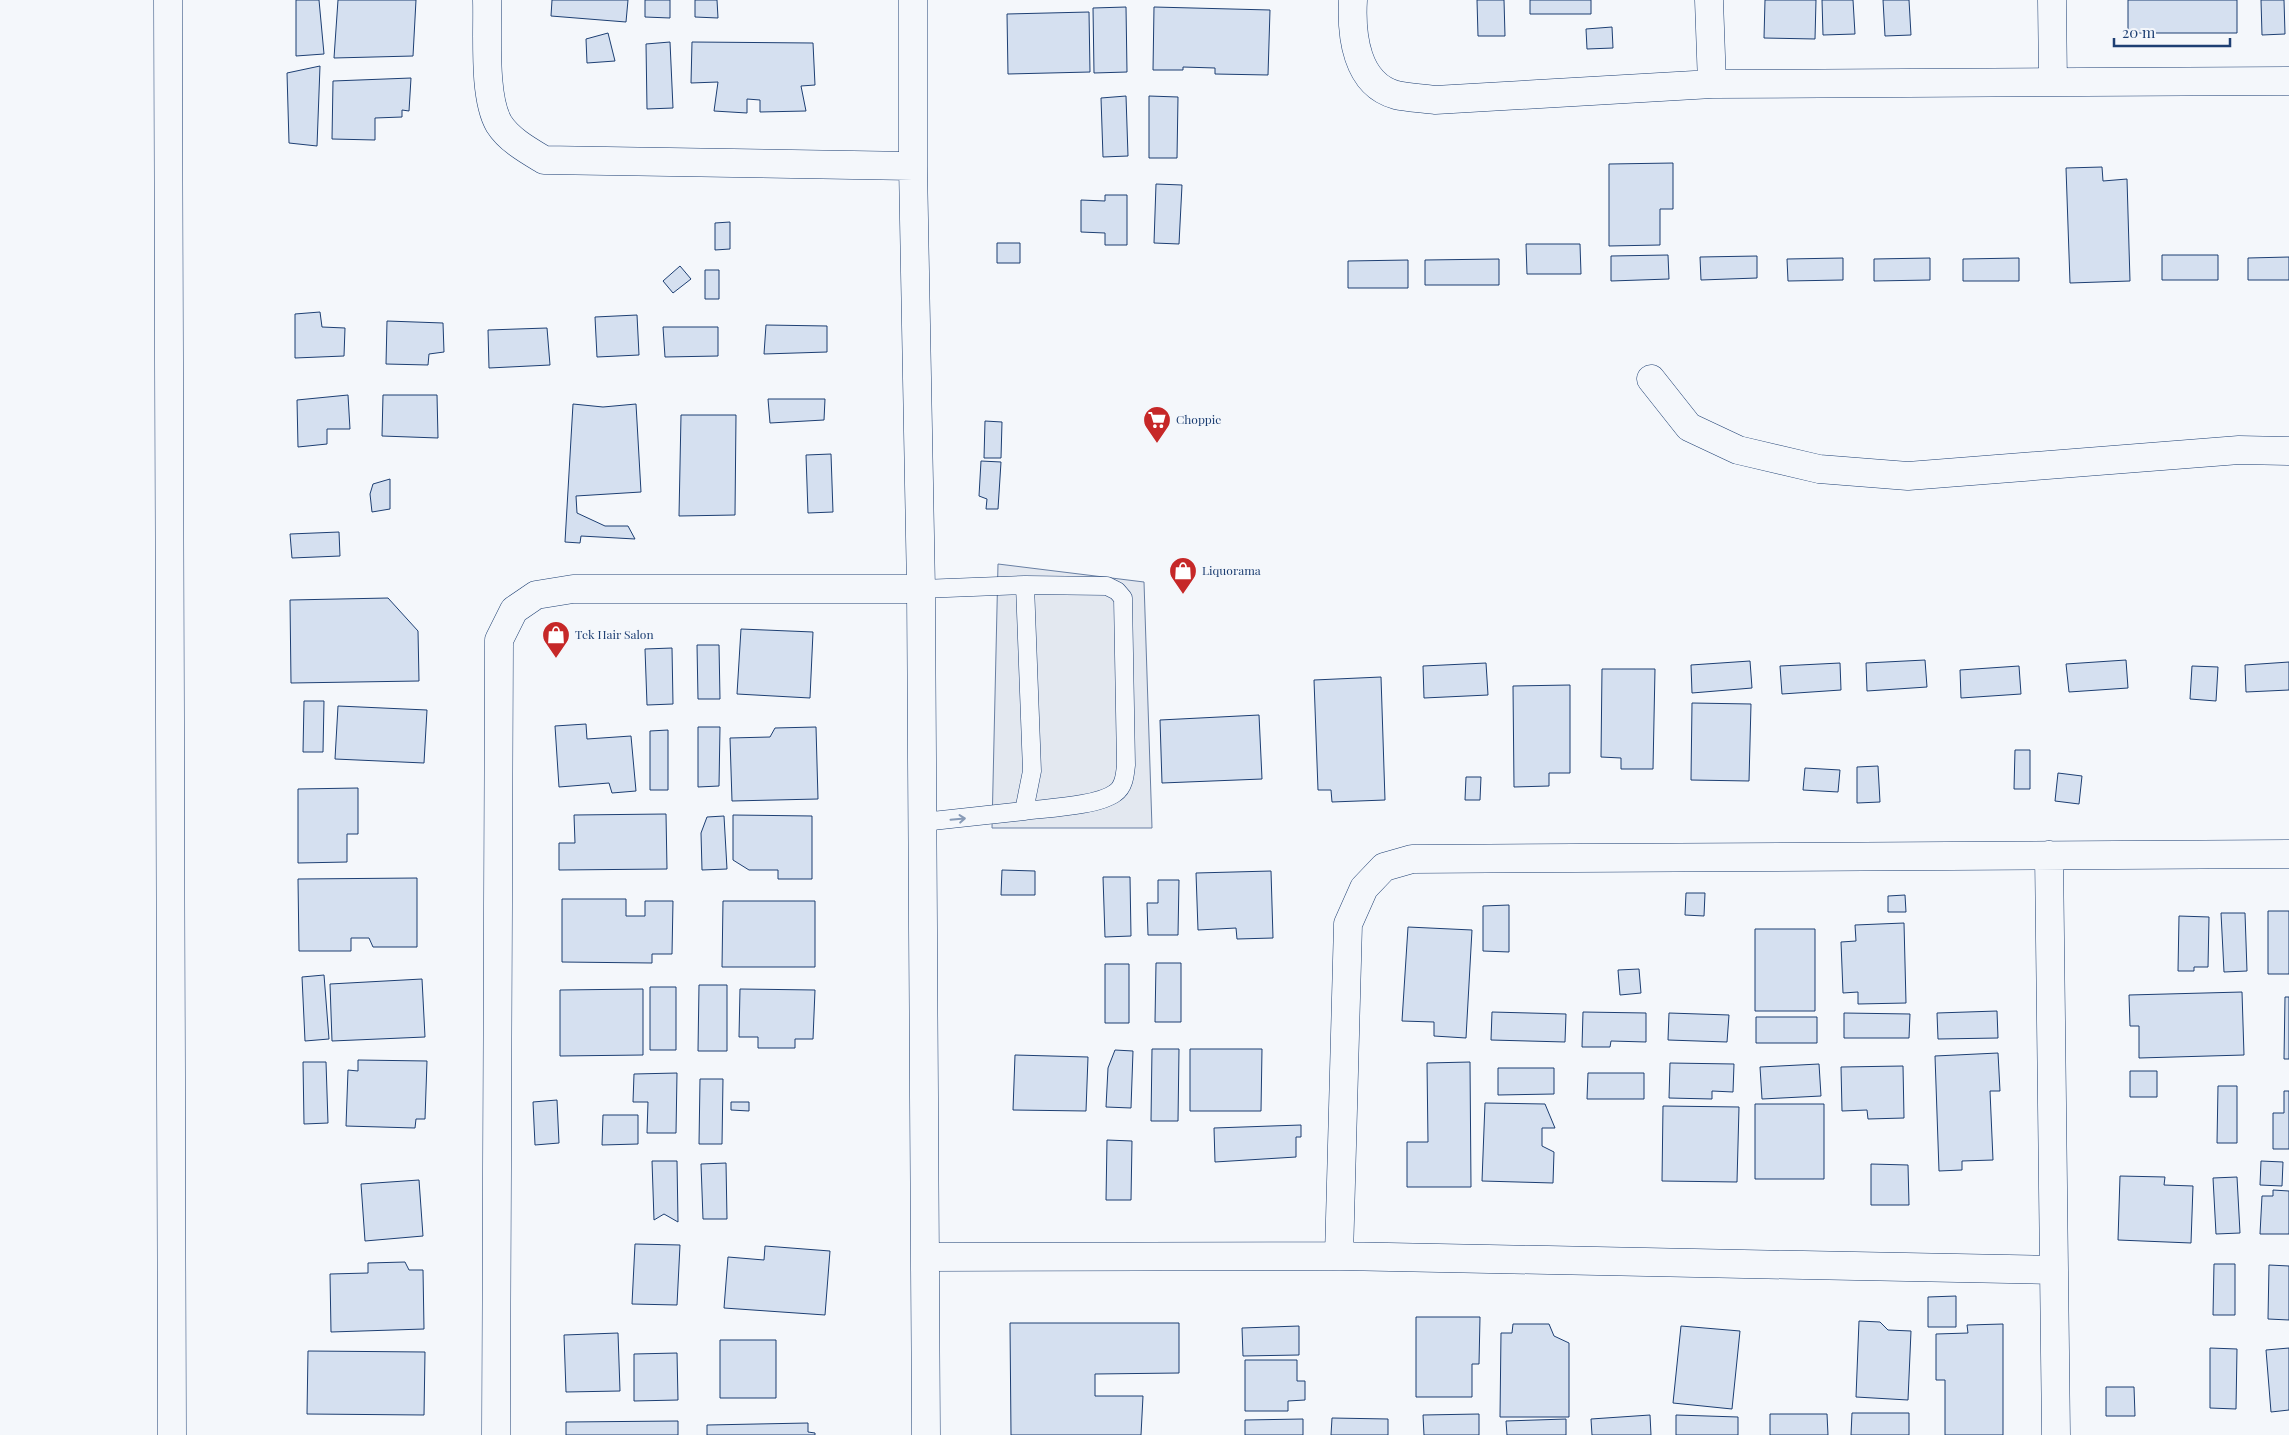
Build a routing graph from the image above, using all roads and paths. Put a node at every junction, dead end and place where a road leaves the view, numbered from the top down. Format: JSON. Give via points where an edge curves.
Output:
{"nodes":[{"id":1,"x":168,"y":0,"type":"edge"},
{"id":2,"x":487,"y":0,"type":"edge"},
{"id":3,"x":913,"y":0,"type":"edge"},
{"id":4,"x":1353,"y":0,"type":"edge"},
{"id":5,"x":1709,"y":0,"type":"edge"},
{"id":6,"x":2052,"y":0,"type":"edge"},
{"id":7,"x":2289,"y":81,"type":"edge"},
{"id":8,"x":2053,"y":82,"type":"junction"},
{"id":9,"x":1712,"y":84,"type":"junction"},
{"id":10,"x":913,"y":166,"type":"junction"},
{"id":11,"x":1651,"y":379,"type":"dead end"},
{"id":12,"x":2289,"y":451,"type":"edge"},
{"id":13,"x":1025,"y":585,"type":"junction"},
{"id":14,"x":921,"y":589,"type":"junction"},
{"id":15,"x":1024,"y":811,"type":"junction"},
{"id":16,"x":923,"y":822,"type":"junction"},
{"id":17,"x":2289,"y":854,"type":"edge"},
{"id":18,"x":2048,"y":856,"type":"junction"},
{"id":19,"x":1339,"y":1256,"type":"junction"},
{"id":20,"x":925,"y":1257,"type":"junction"},
{"id":21,"x":2054,"y":1270,"type":"junction"},
{"id":22,"x":172,"y":1435,"type":"edge"},
{"id":23,"x":496,"y":1435,"type":"edge"},
{"id":24,"x":926,"y":1435,"type":"edge"},
{"id":25,"x":2056,"y":1435,"type":"edge"}],
"edges":[{"from":1,"to":22,"type":"street"},
{"from":2,"to":10,"type":"street","via":[[490,104],[500,126],[520,146],[544,160]]},
{"from":3,"to":10,"type":"street"},
{"from":4,"to":9,"type":"street","via":[[1351,30],[1358,55],[1372,82],[1395,95],[1435,100]]},
{"from":5,"to":9,"type":"street"},
{"from":6,"to":8,"type":"street"},
{"from":7,"to":8,"type":"street"},
{"from":8,"to":9,"type":"street"},
{"from":10,"to":14,"type":"street"},
{"from":11,"to":12,"type":"street","via":[[1689,426],[1738,450],[1819,469],[1908,476],[2239,450]]},
{"from":13,"to":14,"type":"lane"},
{"from":13,"to":15,"type":"lane","via":[[1032,772]]},
{"from":13,"to":15,"type":"lane","via":[[1107,586],[1118,591],[1123,598],[1126,765],[1124,780],[1117,792],[1102,800]]},
{"from":14,"to":16,"type":"street"},
{"from":14,"to":23,"type":"street","via":[[573,589],[536,595],[514,610],[500,640]]},
{"from":16,"to":15,"type":"lane","one_way":true},
{"from":16,"to":20,"type":"street"},
{"from":17,"to":18,"type":"street"},
{"from":18,"to":19,"type":"street","via":[[1412,859],[1384,867],[1364,888],[1348,924]]},
{"from":18,"to":21,"type":"street"},
{"from":19,"to":20,"type":"street"},
{"from":19,"to":21,"type":"street"},
{"from":20,"to":24,"type":"street"},
{"from":21,"to":25,"type":"street"}]}
